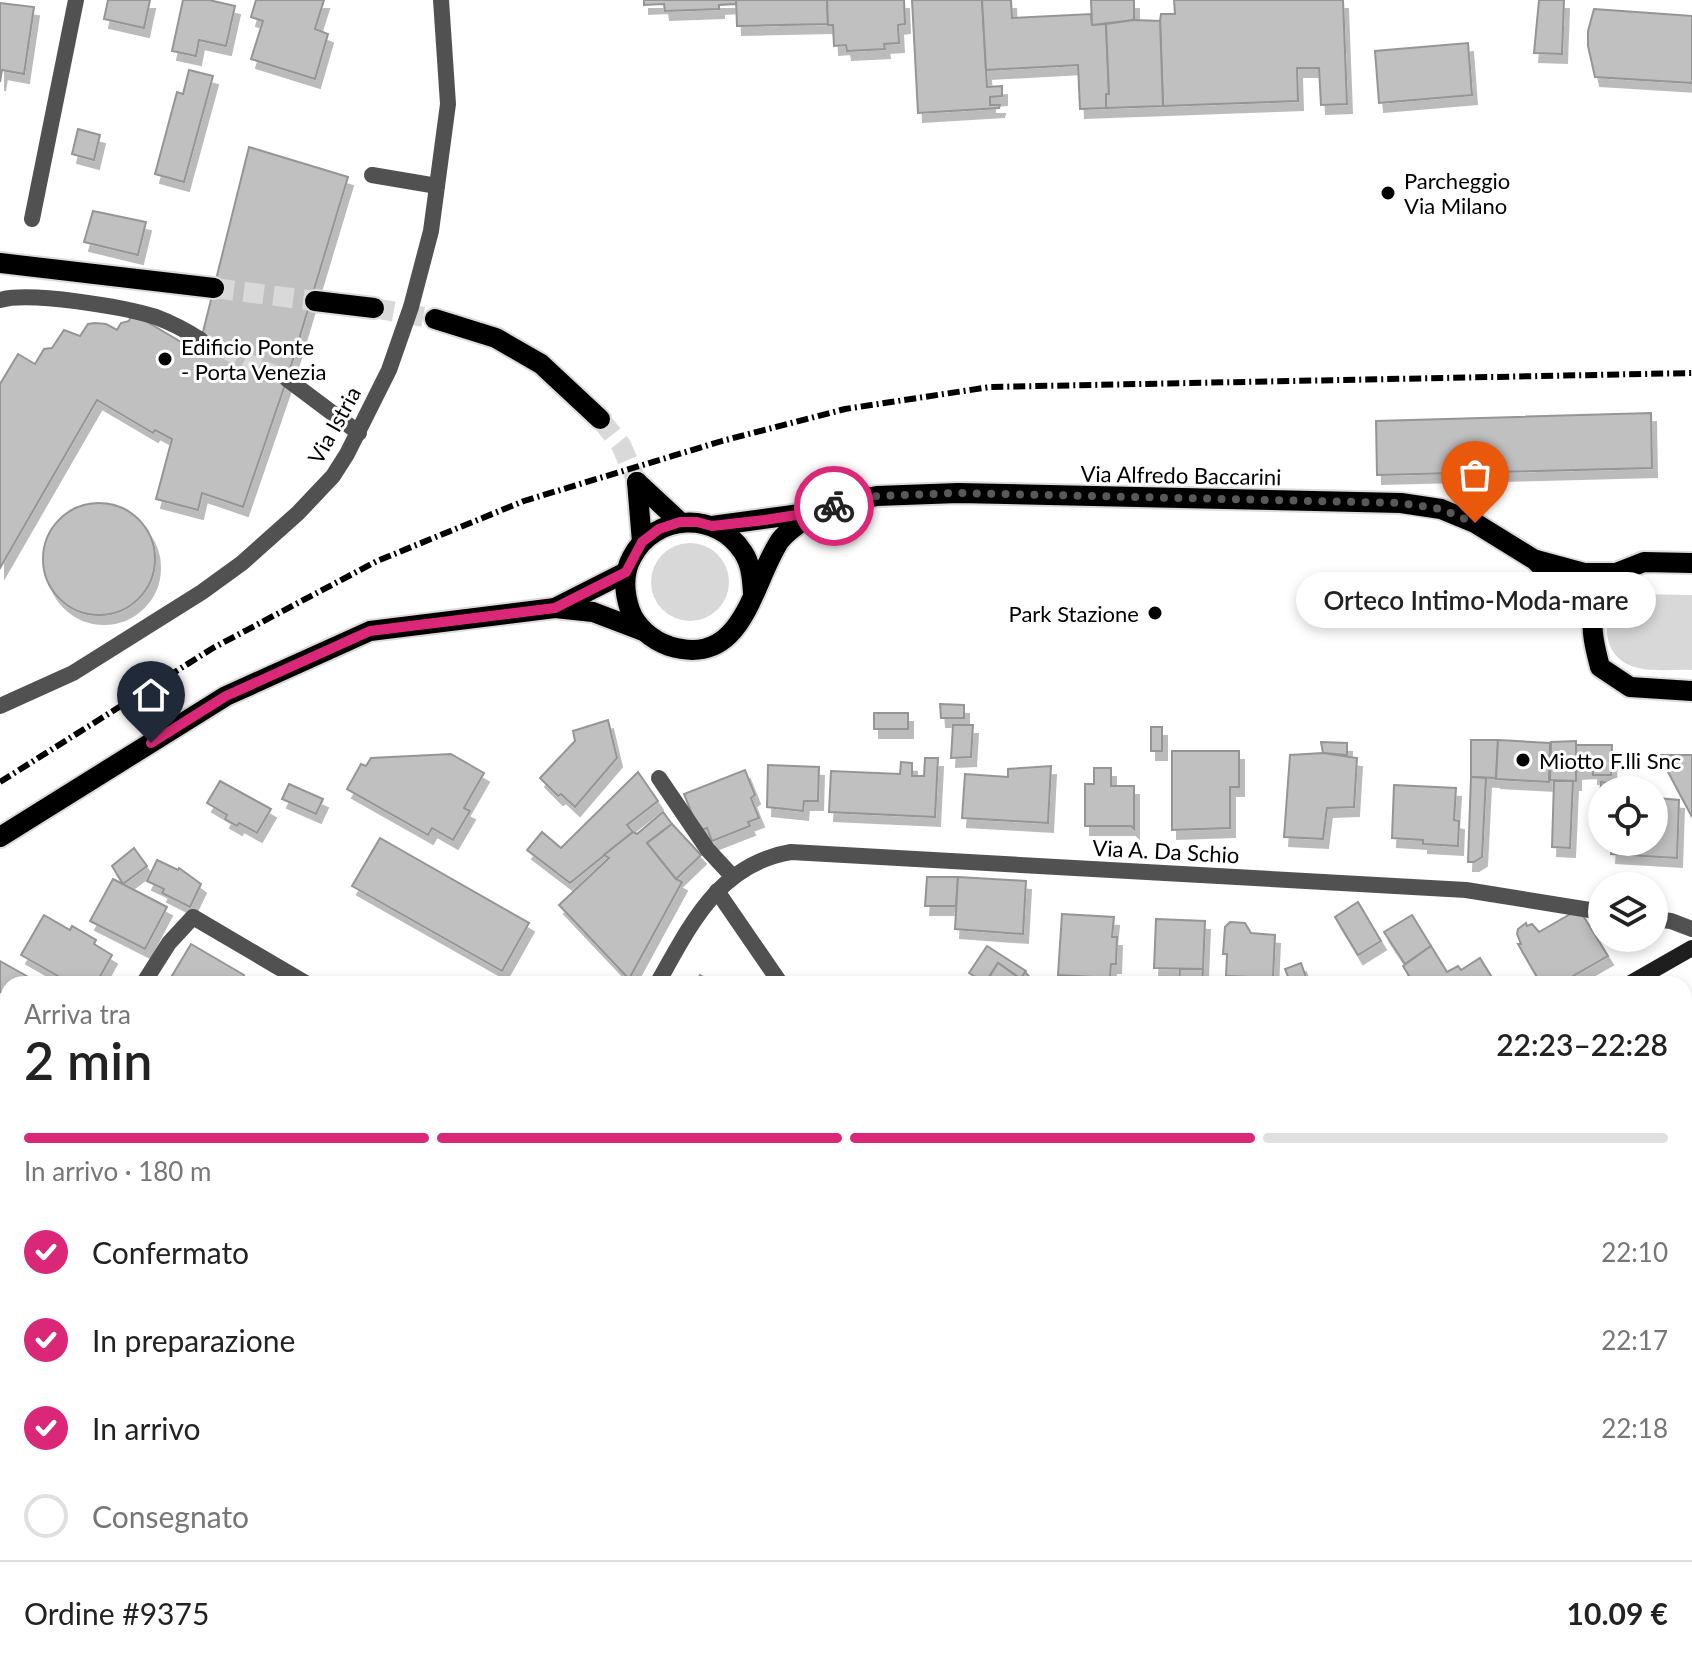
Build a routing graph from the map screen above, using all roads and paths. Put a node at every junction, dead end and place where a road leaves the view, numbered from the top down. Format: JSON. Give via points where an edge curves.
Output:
{"nodes":[{"id":1,"x":76,"y":0,"type":"edge"},
{"id":2,"x":441,"y":0,"type":"edge"},
{"id":3,"x":372,"y":175,"type":"dead end"},
{"id":4,"x":437,"y":186,"type":"junction"},
{"id":5,"x":32,"y":219,"type":"dead end"},
{"id":6,"x":0,"y":263,"type":"edge"},
{"id":7,"x":214,"y":288,"type":"tunnel mouth"},
{"id":8,"x":0,"y":300,"type":"edge"},
{"id":9,"x":315,"y":301,"type":"tunnel mouth"},
{"id":10,"x":374,"y":308,"type":"tunnel mouth"},
{"id":11,"x":435,"y":319,"type":"tunnel mouth"},
{"id":12,"x":201,"y":340,"type":"tunnel mouth"},
{"id":13,"x":287,"y":379,"type":"tunnel mouth"},
{"id":14,"x":600,"y":419,"type":"tunnel mouth"},
{"id":15,"x":359,"y":433,"type":"junction"},
{"id":16,"x":815,"y":512,"type":"junction"},
{"id":17,"x":680,"y":522,"type":"junction"},
{"id":18,"x":712,"y":526,"type":"junction"},
{"id":19,"x":642,"y":542,"type":"junction"},
{"id":20,"x":1535,"y":560,"type":"junction"},
{"id":21,"x":1692,"y":563,"type":"edge"},
{"id":22,"x":626,"y":572,"type":"junction"},
{"id":23,"x":1616,"y":573,"type":"junction"},
{"id":24,"x":753,"y":593,"type":"junction"},
{"id":25,"x":555,"y":608,"type":"junction"},
{"id":26,"x":1591,"y":617,"type":"junction"},
{"id":27,"x":643,"y":631,"type":"junction"},
{"id":28,"x":1692,"y":691,"type":"edge"},
{"id":29,"x":0,"y":706,"type":"edge"},
{"id":30,"x":659,"y":778,"type":"dead end"},
{"id":31,"x":0,"y":837,"type":"edge"},
{"id":32,"x":733,"y":877,"type":"junction"},
{"id":33,"x":717,"y":891,"type":"junction"},
{"id":34,"x":1588,"y":910,"type":"edge"},
{"id":35,"x":1668,"y":921,"type":"edge"},
{"id":36,"x":1692,"y":929,"type":"edge"},
{"id":37,"x":1692,"y":948,"type":"edge"},
{"id":38,"x":148,"y":976,"type":"edge"},
{"id":39,"x":293,"y":976,"type":"edge"},
{"id":40,"x":662,"y":976,"type":"edge"},
{"id":41,"x":775,"y":976,"type":"edge"},
{"id":42,"x":1643,"y":976,"type":"edge"}],
"edges":[{"from":1,"to":5,"type":"street"},
{"from":2,"to":4,"type":"street","name":"Via Istria","via":[[448,104]]},
{"from":3,"to":4,"type":"street"},
{"from":4,"to":15,"type":"street","name":"Via Istria","via":[[411,307]]},
{"from":6,"to":7,"type":"main road"},
{"from":8,"to":12,"type":"street","via":[[24,297],[134,312],[171,323]]},
{"from":9,"to":10,"type":"main road"},
{"from":11,"to":14,"type":"main road","via":[[496,338],[541,364]]},
{"from":13,"to":15,"type":"street"},
{"from":15,"to":29,"type":"street","name":"Via Istria","via":[[333,476],[242,563],[85,666]]},
{"from":16,"to":18,"type":"main road","name":"Via Alfredo Baccarini"},
{"from":16,"to":20,"type":"main road","name":"Via Alfredo Baccarini","via":[[877,496],[958,493],[1401,503],[1441,509],[1475,523]]},
{"from":16,"to":24,"type":"main road","name":"Via Alfredo Baccarini","via":[[781,539]]},
{"from":17,"to":18,"type":"main road","name":"Via Alfredo Baccarini"},
{"from":17,"to":19,"type":"main road"},
{"from":17,"to":19,"type":"main road","via":[[637,482]]},
{"from":18,"to":24,"type":"main road","via":[[744,553]]},
{"from":19,"to":22,"type":"main road"},
{"from":20,"to":23,"type":"main road","name":"Via Alfredo Baccarini","via":[[1584,573]]},
{"from":20,"to":26,"type":"main road","name":"Via Alfredo Baccarini"},
{"from":21,"to":23,"type":"main road","name":"Via Alfredo Baccarini","via":[[1644,562]]},
{"from":22,"to":25,"type":"main road"},
{"from":22,"to":27,"type":"main road","via":[[625,593]]},
{"from":23,"to":26,"type":"main road","via":[[1601,590]]},
{"from":24,"to":27,"type":"main road","name":"Via Alfredo Baccarini","via":[[736,630],[700,649],[669,646]]},
{"from":25,"to":27,"type":"main road","name":"Via Alfredo Baccarini","via":[[593,612]]},
{"from":25,"to":31,"type":"main road","via":[[370,631],[226,696]]},
{"from":26,"to":28,"type":"main road","via":[[1600,667],[1630,687]]},
{"from":30,"to":32,"type":"street"},
{"from":32,"to":33,"type":"street","name":"Via A. Da Schio"},
{"from":32,"to":34,"type":"street","name":"Via A. Da Schio","via":[[752,863],[791,852],[1466,890]]},
{"from":33,"to":40,"type":"street","name":"Via A. Da Schio","via":[[697,914]]},
{"from":33,"to":41,"type":"street"},
{"from":35,"to":36,"type":"street"},
{"from":37,"to":42,"type":"street"},
{"from":38,"to":39,"type":"street","via":[[193,917]]}]}
